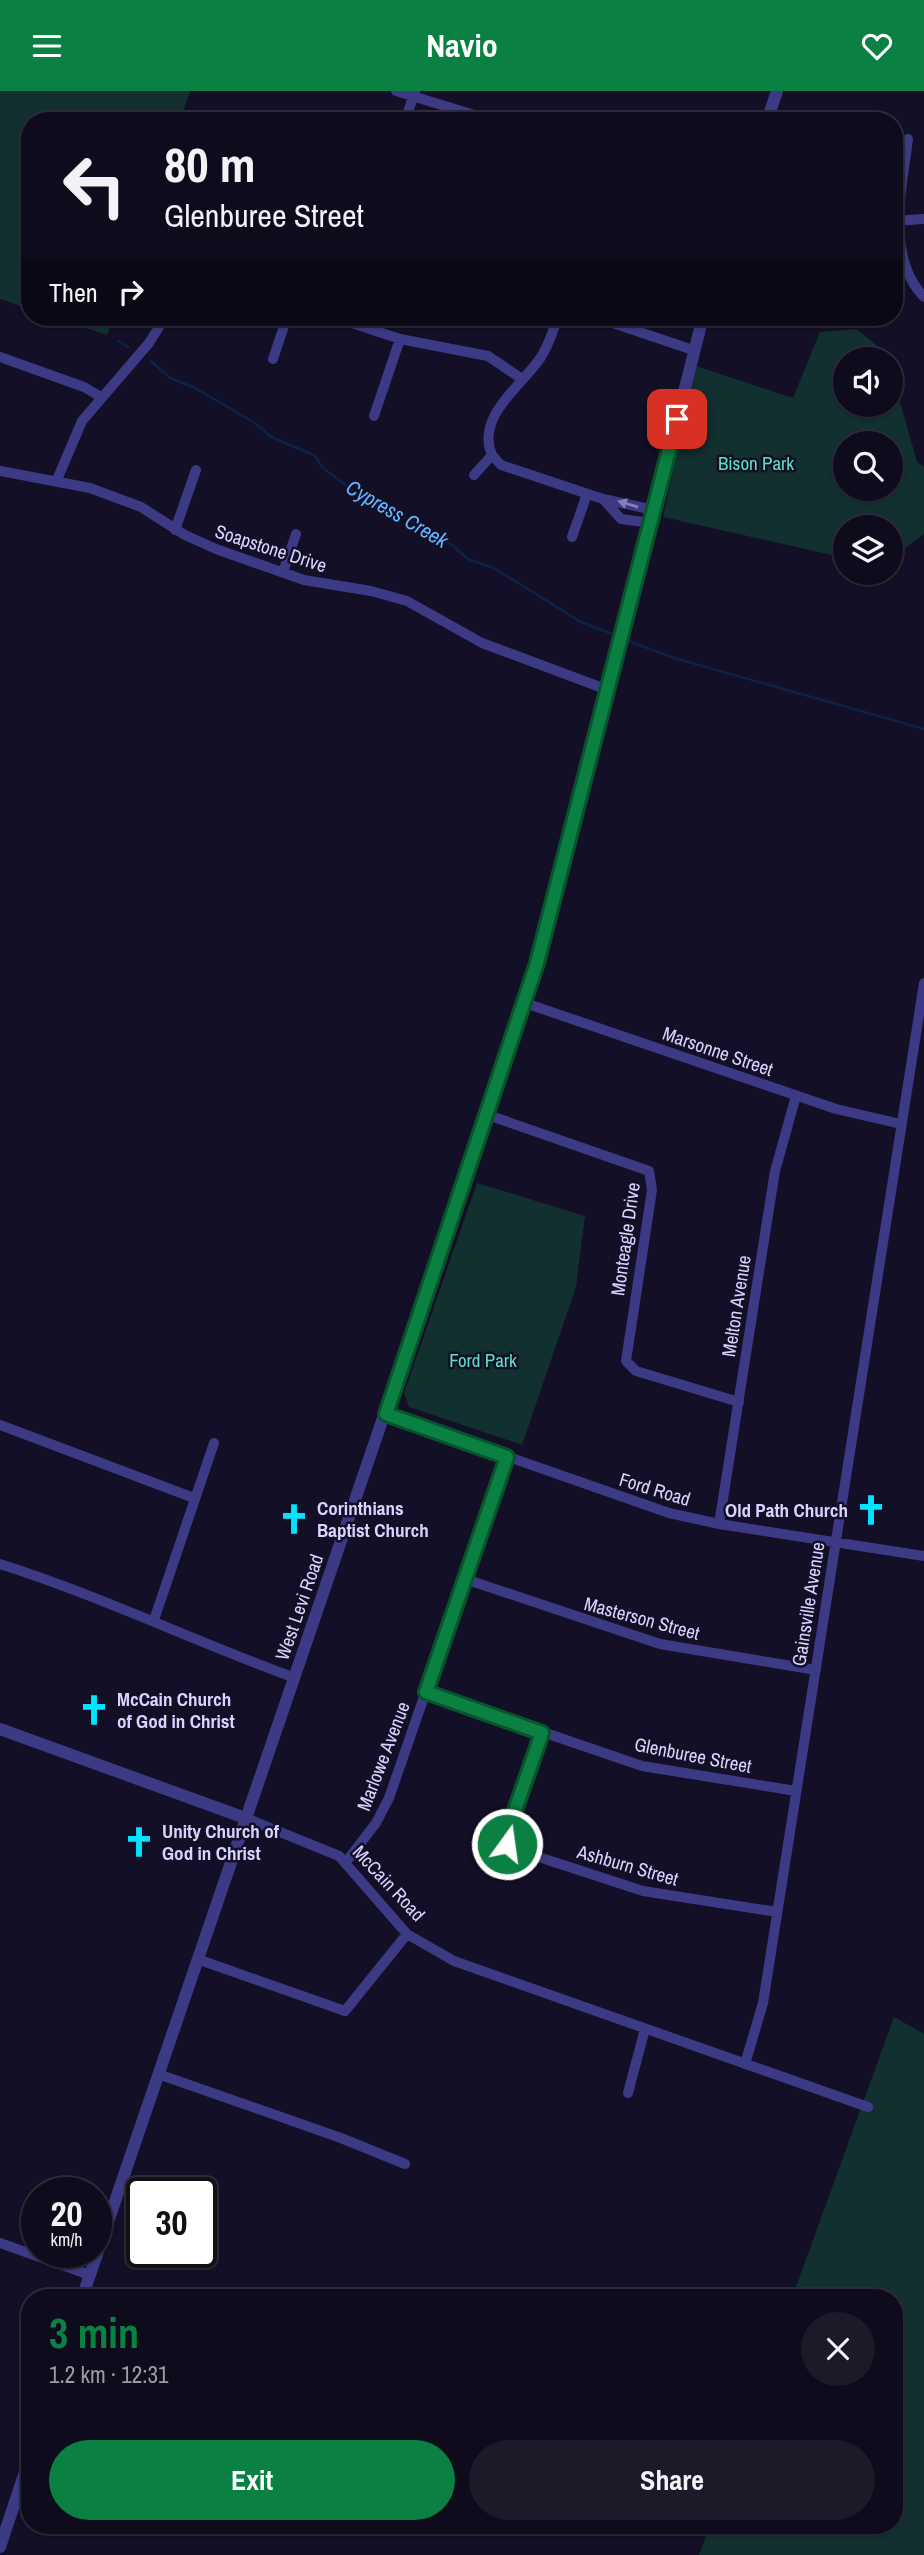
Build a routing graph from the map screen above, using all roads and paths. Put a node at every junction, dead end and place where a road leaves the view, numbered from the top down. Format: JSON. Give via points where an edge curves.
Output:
{"nodes":[{"id":1,"x":396,"y":91,"type":"edge"},
{"id":2,"x":777,"y":91,"type":"edge"},
{"id":3,"x":415,"y":94,"type":"edge"},
{"id":4,"x":408,"y":112,"type":"edge"},
{"id":5,"x":468,"y":112,"type":"edge"},
{"id":6,"x":770,"y":112,"type":"edge"},
{"id":7,"x":908,"y":139,"type":"dead end"},
{"id":8,"x":903,"y":173,"type":"edge"},
{"id":9,"x":924,"y":219,"type":"edge"},
{"id":10,"x":903,"y":220,"type":"edge"},
{"id":11,"x":903,"y":251,"type":"edge"},
{"id":12,"x":924,"y":297,"type":"edge"},
{"id":13,"x":160,"y":326,"type":"edge"},
{"id":14,"x":284,"y":326,"type":"edge"},
{"id":15,"x":361,"y":326,"type":"edge"},
{"id":16,"x":554,"y":326,"type":"edge"},
{"id":17,"x":622,"y":326,"type":"edge"},
{"id":18,"x":700,"y":326,"type":"edge"},
{"id":19,"x":400,"y":339,"type":"junction"},
{"id":20,"x":693,"y":350,"type":"junction"},
{"id":21,"x":0,"y":357,"type":"edge"},
{"id":22,"x":273,"y":359,"type":"dead end"},
{"id":23,"x":522,"y":379,"type":"junction"},
{"id":24,"x":101,"y":397,"type":"junction"},
{"id":25,"x":374,"y":416,"type":"dead end"},
{"id":26,"x":492,"y":456,"type":"junction"},
{"id":27,"x":197,"y":470,"type":"dead end"},
{"id":28,"x":0,"y":471,"type":"edge"},
{"id":29,"x":474,"y":475,"type":"dead end"},
{"id":30,"x":56,"y":482,"type":"junction"},
{"id":31,"x":587,"y":494,"type":"junction"},
{"id":32,"x":603,"y":499,"type":"junction"},
{"id":33,"x":652,"y":517,"type":"junction"},
{"id":34,"x":175,"y":530,"type":"junction"},
{"id":35,"x":296,"y":534,"type":"dead end"},
{"id":36,"x":572,"y":537,"type":"dead end"},
{"id":37,"x":283,"y":572,"type":"junction"},
{"id":38,"x":608,"y":690,"type":"junction"},
{"id":39,"x":924,"y":983,"type":"edge"},
{"id":40,"x":525,"y":1003,"type":"junction"},
{"id":41,"x":796,"y":1096,"type":"junction"},
{"id":42,"x":488,"y":1115,"type":"junction"},
{"id":43,"x":901,"y":1124,"type":"junction"},
{"id":44,"x":739,"y":1402,"type":"junction"},
{"id":45,"x":386,"y":1414,"type":"junction"},
{"id":46,"x":0,"y":1425,"type":"edge"},
{"id":47,"x":214,"y":1443,"type":"dead end"},
{"id":48,"x":507,"y":1457,"type":"junction"},
{"id":49,"x":194,"y":1498,"type":"junction"},
{"id":50,"x":719,"y":1524,"type":"junction"},
{"id":51,"x":836,"y":1542,"type":"junction"},
{"id":52,"x":924,"y":1556,"type":"edge"},
{"id":53,"x":0,"y":1564,"type":"edge"},
{"id":54,"x":465,"y":1579,"type":"junction"},
{"id":55,"x":154,"y":1620,"type":"junction"},
{"id":56,"x":816,"y":1670,"type":"junction"},
{"id":57,"x":295,"y":1678,"type":"junction"},
{"id":58,"x":426,"y":1692,"type":"junction"},
{"id":59,"x":0,"y":1729,"type":"edge"},
{"id":60,"x":542,"y":1733,"type":"junction"},
{"id":61,"x":796,"y":1791,"type":"junction"},
{"id":62,"x":247,"y":1819,"type":"junction"},
{"id":63,"x":346,"y":1862,"type":"junction"},
{"id":64,"x":777,"y":1912,"type":"junction"},
{"id":65,"x":407,"y":1934,"type":"junction"},
{"id":66,"x":200,"y":1960,"type":"junction"},
{"id":67,"x":645,"y":2029,"type":"junction"},
{"id":68,"x":745,"y":2064,"type":"junction"},
{"id":69,"x":158,"y":2074,"type":"junction"},
{"id":70,"x":628,"y":2092,"type":"dead end"},
{"id":71,"x":868,"y":2107,"type":"dead end"},
{"id":72,"x":405,"y":2164,"type":"dead end"},
{"id":73,"x":0,"y":2243,"type":"edge"},
{"id":74,"x":90,"y":2275,"type":"junction"},
{"id":75,"x":85,"y":2289,"type":"edge"},
{"id":76,"x":21,"y":2484,"type":"edge"},
{"id":77,"x":1,"y":2543,"type":"edge"}],
"edges":[{"from":1,"to":3,"type":"street"},
{"from":2,"to":6,"type":"street"},
{"from":3,"to":4,"type":"street"},
{"from":3,"to":5,"type":"street"},
{"from":7,"to":8,"type":"street"},
{"from":9,"to":10,"type":"street"},
{"from":11,"to":12,"type":"street"},
{"from":13,"to":24,"type":"street"},
{"from":14,"to":22,"type":"street"},
{"from":15,"to":19,"type":"street"},
{"from":16,"to":23,"type":"street","via":[[544,352]]},
{"from":17,"to":20,"type":"street"},
{"from":18,"to":20,"type":"street","name":"West Levi Road"},
{"from":19,"to":23,"type":"street","via":[[488,356]]},
{"from":19,"to":25,"type":"street"},
{"from":20,"to":33,"type":"street","name":"West Levi Road"},
{"from":21,"to":24,"type":"street"},
{"from":23,"to":26,"type":"street","via":[[498,412],[489,437]]},
{"from":24,"to":30,"type":"street","via":[[82,421]]},
{"from":26,"to":29,"type":"street"},
{"from":26,"to":31,"type":"street","via":[[501,465]]},
{"from":27,"to":34,"type":"street"},
{"from":28,"to":30,"type":"street","name":"Soapstone Drive"},
{"from":30,"to":34,"type":"street","name":"Soapstone Drive","via":[[141,507]]},
{"from":31,"to":32,"type":"street"},
{"from":31,"to":36,"type":"street"},
{"from":33,"to":32,"type":"street","one_way":true},
{"from":32,"to":33,"type":"street","via":[[621,519]]},
{"from":33,"to":38,"type":"street","name":"West Levi Road"},
{"from":34,"to":37,"type":"street","name":"Soapstone Drive"},
{"from":35,"to":37,"type":"street"},
{"from":37,"to":38,"type":"street","name":"Soapstone Drive","via":[[407,601],[482,643]]},
{"from":38,"to":40,"type":"street","name":"West Levi Road"},
{"from":39,"to":43,"type":"street","name":"Gainsville Avenue"},
{"from":40,"to":41,"type":"street","name":"Marsonne Street"},
{"from":40,"to":42,"type":"street","name":"West Levi Road"},
{"from":41,"to":43,"type":"street","name":"Marsonne Street"},
{"from":41,"to":44,"type":"street","name":"Melton Avenue","via":[[778,1157]]},
{"from":42,"to":44,"type":"street","name":"Monteagle Drive","via":[[649,1171],[652,1190],[626,1361],[636,1371]]},
{"from":42,"to":45,"type":"street","name":"West Levi Road"},
{"from":43,"to":51,"type":"street","name":"Gainsville Avenue"},
{"from":44,"to":50,"type":"street","name":"Melton Avenue"},
{"from":45,"to":48,"type":"street","name":"Ford Road"},
{"from":45,"to":57,"type":"street","name":"West Levi Road"},
{"from":46,"to":49,"type":"street"},
{"from":47,"to":49,"type":"street"},
{"from":48,"to":50,"type":"street","name":"Ford Road","via":[[669,1513]]},
{"from":48,"to":54,"type":"street","name":"Marlowe Avenue"},
{"from":49,"to":55,"type":"street"},
{"from":50,"to":51,"type":"street","name":"Ford Road"},
{"from":51,"to":52,"type":"street","name":"Ford Road"},
{"from":51,"to":56,"type":"street","name":"Gainsville Avenue"},
{"from":53,"to":55,"type":"street"},
{"from":54,"to":56,"type":"street","name":"Masterson Street","via":[[652,1642]]},
{"from":54,"to":58,"type":"street","name":"Marlowe Avenue"},
{"from":55,"to":57,"type":"street"},
{"from":56,"to":61,"type":"street","name":"Gainsville Avenue"},
{"from":57,"to":62,"type":"street","name":"West Levi Road"},
{"from":58,"to":60,"type":"street","name":"Glenburee Street"},
{"from":58,"to":63,"type":"street","name":"Marlowe Avenue","via":[[389,1798]]},
{"from":59,"to":62,"type":"street","name":"McCain Road"},
{"from":60,"to":61,"type":"street","name":"Glenburee Street","via":[[654,1769]]},
{"from":60,"to":64,"type":"street","name":"Ashburn Street","via":[[507,1833],[511,1848],[646,1892]]},
{"from":61,"to":64,"type":"street","name":"Gainsville Avenue"},
{"from":62,"to":63,"type":"street","name":"McCain Road","via":[[328,1849]]},
{"from":62,"to":66,"type":"street","name":"West Levi Road"},
{"from":63,"to":65,"type":"street","name":"McCain Road"},
{"from":64,"to":68,"type":"street","name":"Gainsville Avenue","via":[[761,2013]]},
{"from":65,"to":66,"type":"street","via":[[345,2011]]},
{"from":65,"to":67,"type":"street","name":"McCain Road","via":[[454,1961]]},
{"from":66,"to":69,"type":"street","name":"West Levi Road"},
{"from":67,"to":68,"type":"street","name":"McCain Road"},
{"from":67,"to":70,"type":"street"},
{"from":68,"to":71,"type":"street","name":"McCain Road"},
{"from":69,"to":72,"type":"street"},
{"from":69,"to":74,"type":"street","name":"West Levi Road"},
{"from":73,"to":74,"type":"street"},
{"from":74,"to":75,"type":"street","name":"West Levi Road"},
{"from":76,"to":77,"type":"street"}]}
